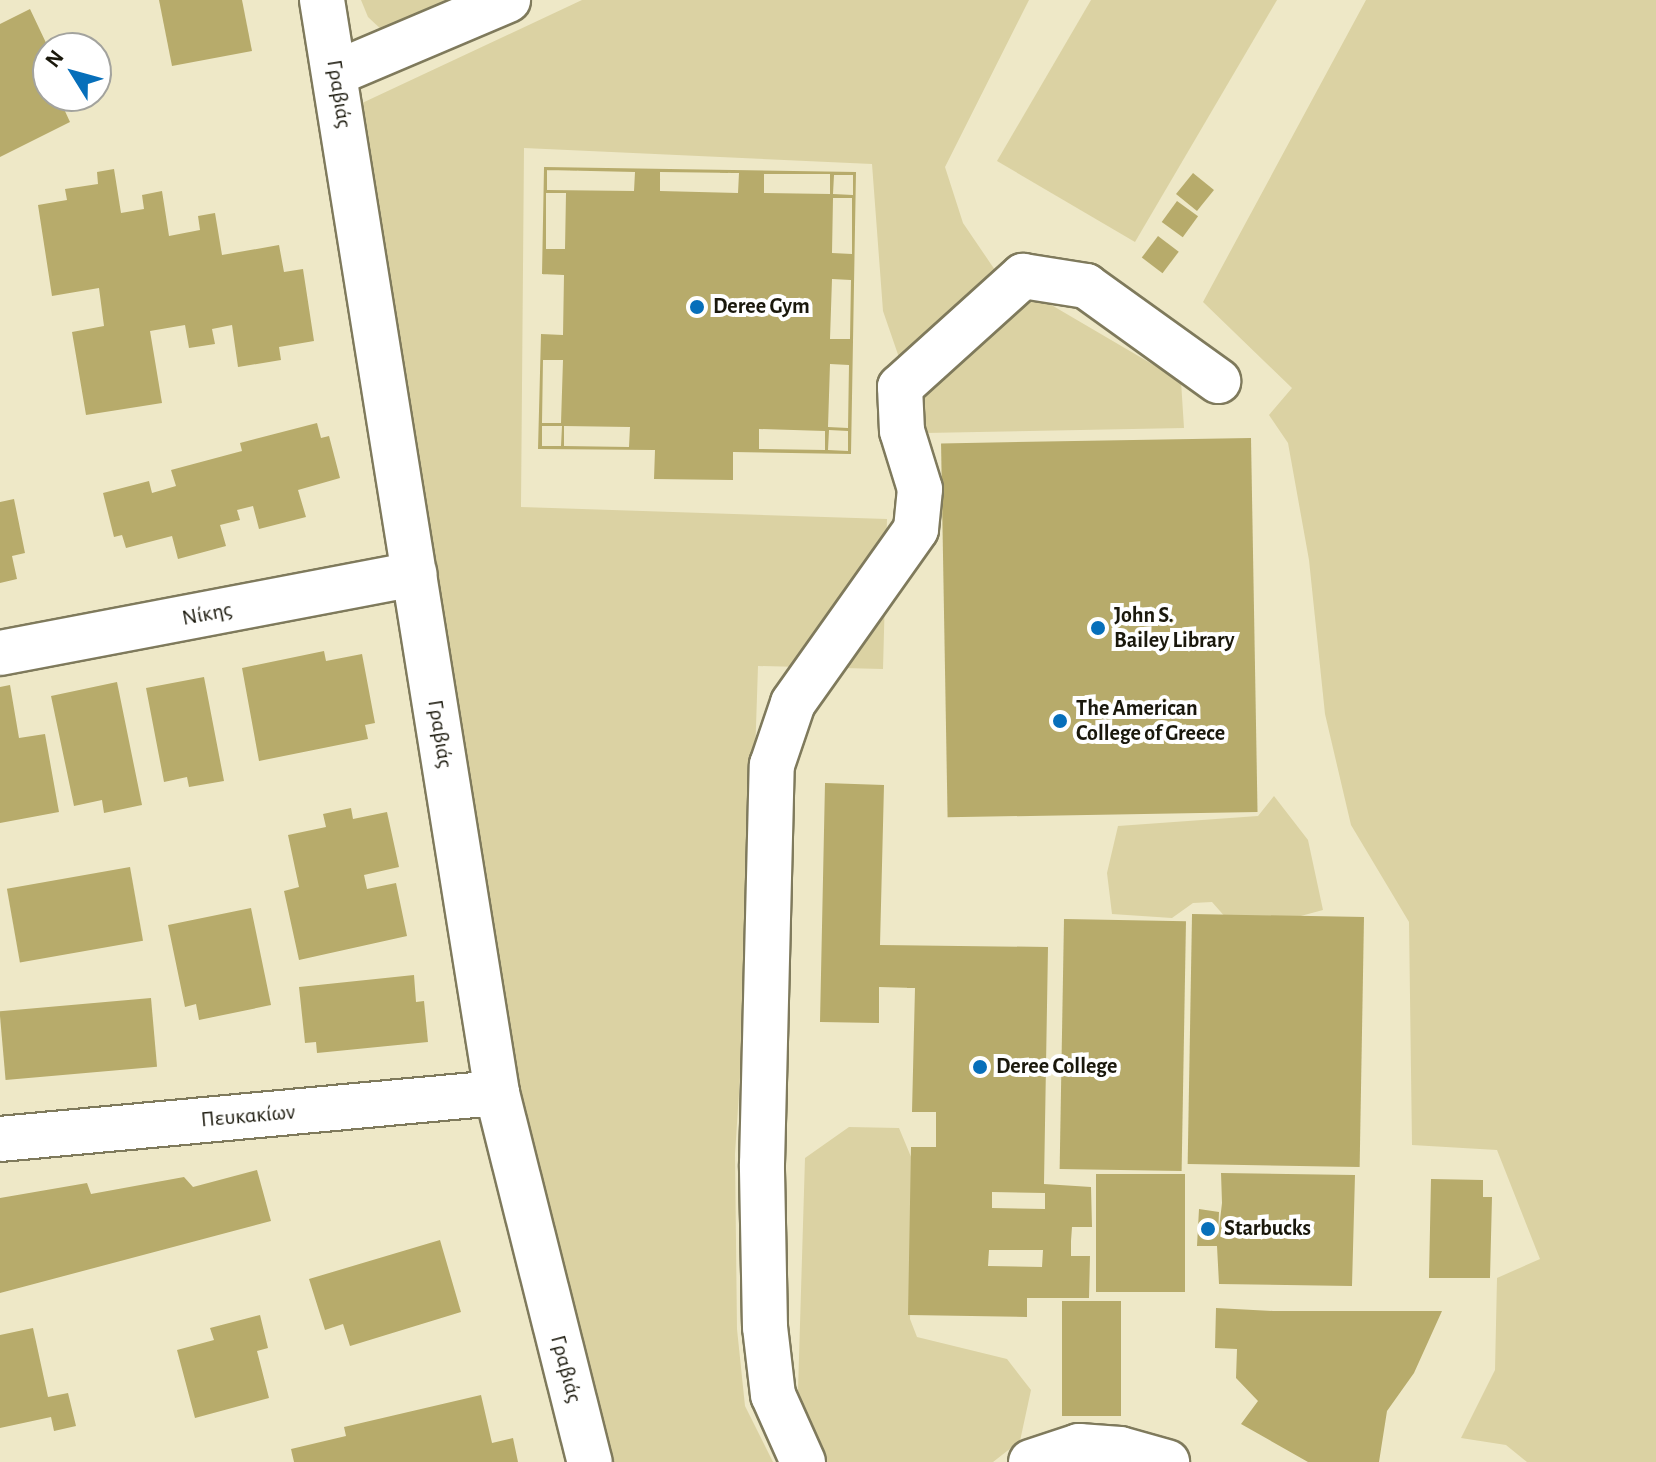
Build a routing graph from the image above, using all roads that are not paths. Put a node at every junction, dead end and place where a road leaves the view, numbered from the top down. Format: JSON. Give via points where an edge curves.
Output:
{"nodes":[{"id":1,"x":322,"y":0,"type":"edge"},
{"id":2,"x":508,"y":0,"type":"edge"},
{"id":3,"x":336,"y":73,"type":"junction"},
{"id":4,"x":1218,"y":381,"type":"dead end"},
{"id":5,"x":415,"y":574,"type":"junction"},
{"id":6,"x":0,"y":653,"type":"edge"},
{"id":7,"x":497,"y":1093,"type":"junction"},
{"id":8,"x":0,"y":1139,"type":"edge"},
{"id":9,"x":590,"y":1462,"type":"edge"},
{"id":10,"x":803,"y":1462,"type":"edge"},
{"id":11,"x":1031,"y":1462,"type":"edge"},
{"id":12,"x":1167,"y":1462,"type":"edge"}],
"edges":[{"from":1,"to":3,"type":"street","name":"Γραβιάς"},
{"from":2,"to":3,"type":"street"},
{"from":3,"to":5,"type":"street","name":"Γραβιάς"},
{"from":4,"to":10,"type":"street","via":[[1086,286],[1023,276],[900,387],[902,431],[920,489],[916,529],[793,703],[772,765],[762,1164],[765,1327],[773,1395]]},
{"from":5,"to":6,"type":"street","name":"Νίκης"},
{"from":5,"to":7,"type":"street","name":"Γραβιάς"},
{"from":7,"to":8,"type":"street","name":"Πευκακίων"},
{"from":7,"to":9,"type":"street","name":"Γραβιάς"},
{"from":11,"to":12,"type":"street","via":[[1079,1446],[1120,1449]]}]}
